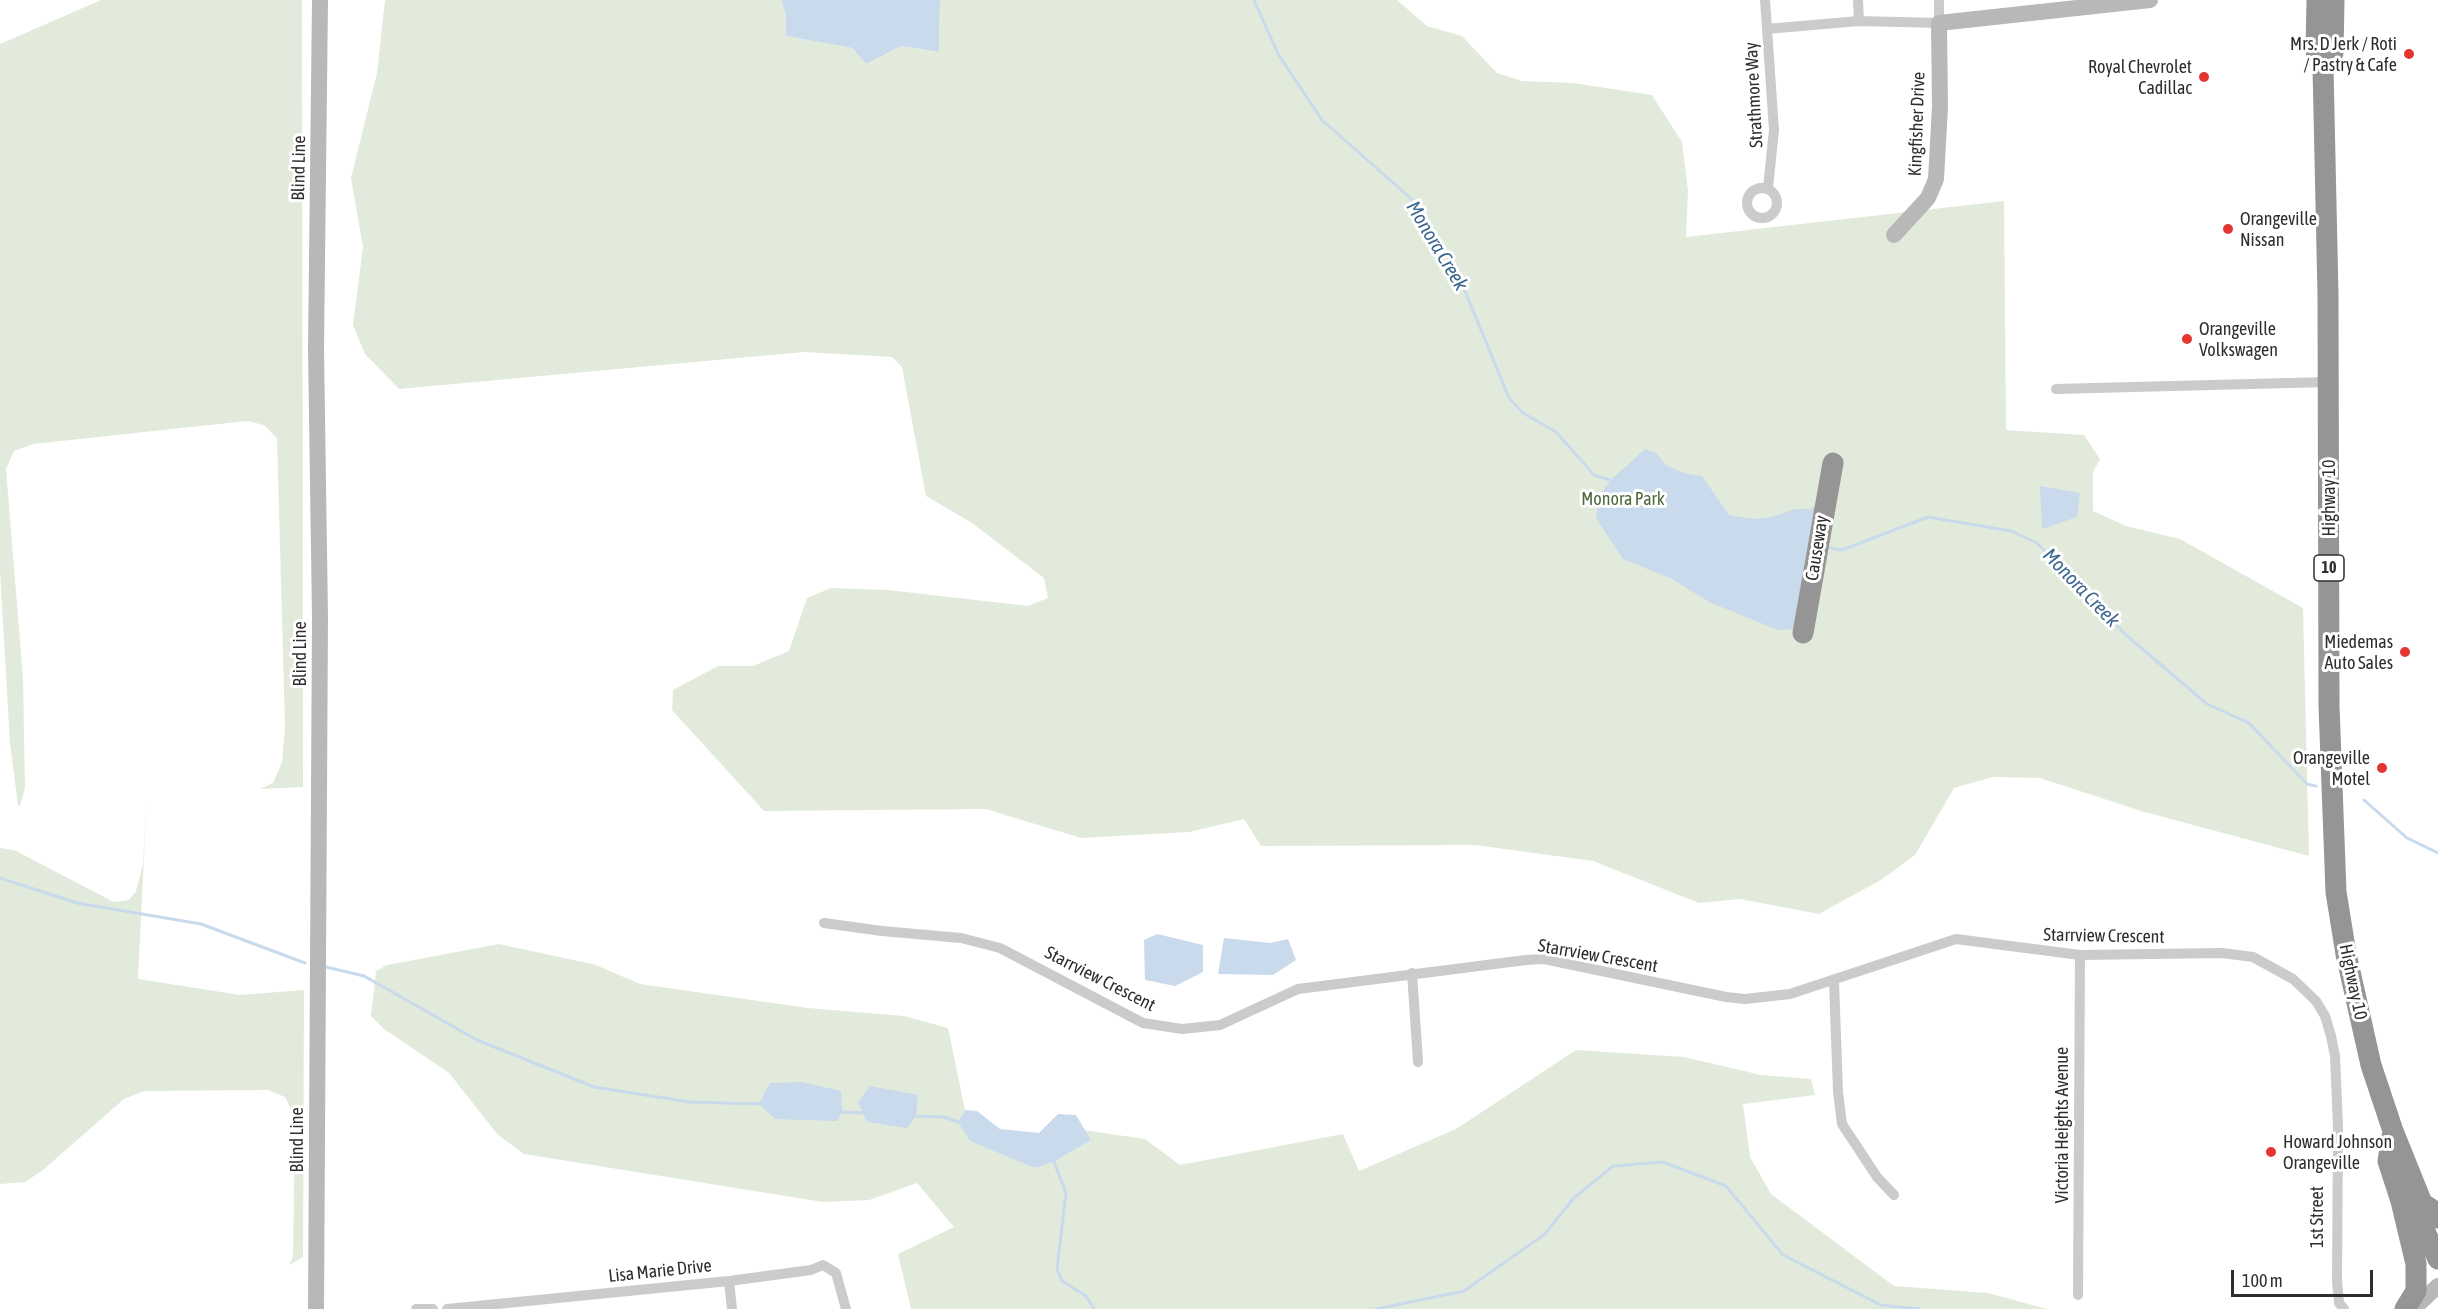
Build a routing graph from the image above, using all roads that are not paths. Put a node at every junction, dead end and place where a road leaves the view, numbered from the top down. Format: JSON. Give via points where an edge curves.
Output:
{"nodes":[{"id":1,"x":320,"y":0,"type":"edge"},
{"id":2,"x":1765,"y":0,"type":"edge"},
{"id":3,"x":1858,"y":0,"type":"edge"},
{"id":4,"x":1939,"y":0,"type":"edge"},
{"id":5,"x":2150,"y":0,"type":"edge"},
{"id":6,"x":2317,"y":0,"type":"edge"},
{"id":7,"x":2334,"y":0,"type":"edge"},
{"id":8,"x":1860,"y":21,"type":"junction"},
{"id":9,"x":1939,"y":23,"type":"junction"},
{"id":10,"x":1767,"y":29,"type":"junction"},
{"id":11,"x":2324,"y":68,"type":"junction"},
{"id":12,"x":1768,"y":188,"type":"dead end"},
{"id":13,"x":1894,"y":235,"type":"dead end"},
{"id":14,"x":2328,"y":382,"type":"junction"},
{"id":15,"x":2056,"y":389,"type":"dead end"},
{"id":16,"x":1833,"y":463,"type":"dead end"},
{"id":17,"x":1803,"y":633,"type":"dead end"},
{"id":18,"x":824,"y":923,"type":"dead end"},
{"id":19,"x":2080,"y":955,"type":"junction"},
{"id":20,"x":1412,"y":973,"type":"junction"},
{"id":21,"x":1834,"y":982,"type":"junction"},
{"id":22,"x":2325,"y":1017,"type":"joint"},
{"id":23,"x":1418,"y":1062,"type":"dead end"},
{"id":24,"x":2393,"y":1131,"type":"junction"},
{"id":25,"x":1894,"y":1195,"type":"dead end"},
{"id":26,"x":2422,"y":1203,"type":"junction"},
{"id":27,"x":2438,"y":1218,"type":"edge"},
{"id":28,"x":2438,"y":1258,"type":"edge"},
{"id":29,"x":729,"y":1281,"type":"junction"},
{"id":30,"x":2438,"y":1286,"type":"edge"},
{"id":31,"x":2078,"y":1295,"type":"dead end"},
{"id":32,"x":316,"y":1309,"type":"edge"},
{"id":33,"x":416,"y":1309,"type":"edge"},
{"id":34,"x":433,"y":1309,"type":"edge"},
{"id":35,"x":447,"y":1309,"type":"edge"},
{"id":36,"x":732,"y":1309,"type":"edge"},
{"id":37,"x":846,"y":1309,"type":"edge"},
{"id":38,"x":2344,"y":1309,"type":"edge"},
{"id":39,"x":2405,"y":1309,"type":"edge"},
{"id":40,"x":2413,"y":1309,"type":"edge"}],
"edges":[{"from":1,"to":32,"type":"street","name":"Blind Line"},
{"from":2,"to":10,"type":"street","name":"Strathmore Way"},
{"from":3,"to":8,"type":"street"},
{"from":4,"to":9,"type":"street","name":"Kingfisher Drive"},
{"from":5,"to":9,"type":"street"},
{"from":6,"to":11,"type":"highway","name":"Highway 10","number":"10","via":[[2316,51]]},
{"from":7,"to":11,"type":"highway","name":"Highway 10","number":"10","via":[[2333,53]]},
{"from":8,"to":9,"type":"street"},
{"from":8,"to":10,"type":"street"},
{"from":9,"to":13,"type":"street","name":"Kingfisher Drive","via":[[1936,179],[1928,198]]},
{"from":10,"to":12,"type":"street","name":"Strathmore Way","via":[[1774,130]]},
{"from":11,"to":14,"type":"highway","name":"Highway 10","number":"10"},
{"from":14,"to":15,"type":"street"},
{"from":14,"to":24,"type":"highway","name":"Highway 10","number":"10","via":[[2329,728],[2336,892],[2371,1065]]},
{"from":16,"to":17,"type":"highway","name":"Causeway"},
{"from":18,"to":20,"type":"street","name":"Starrview Crescent","via":[[962,938],[1000,948],[1143,1023],[1182,1029],[1220,1025],[1298,989]]},
{"from":19,"to":21,"type":"street","name":"Starrview Crescent","via":[[1956,939]]},
{"from":19,"to":22,"type":"street","name":"Starrview Crescent","via":[[2222,952],[2253,957],[2293,979],[2316,1000]]},
{"from":19,"to":31,"type":"street","name":"Victoria Heights Avenue"},
{"from":20,"to":21,"type":"street","name":"Starrview Crescent","via":[[1544,960],[1745,999],[1790,994]]},
{"from":20,"to":23,"type":"street"},
{"from":21,"to":25,"type":"street","via":[[1842,1124],[1877,1177]]},
{"from":22,"to":38,"type":"street","name":"1st Street","via":[[2336,1068],[2337,1281],[2339,1303]]},
{"from":24,"to":26,"type":"highway","name":"Highway 10","number":"10"},
{"from":24,"to":39,"type":"highway","via":[[2388,1161],[2416,1264],[2416,1291]]},
{"from":26,"to":27,"type":"highway","name":"Highway 10","number":"10","via":[[2434,1210]]},
{"from":26,"to":28,"type":"highway","name":"Highway 10","number":"10","via":[[2419,1219]]},
{"from":29,"to":35,"type":"street","name":"Lisa Marie Drive"},
{"from":29,"to":36,"type":"street"},
{"from":29,"to":37,"type":"street","name":"Lisa Marie Drive","via":[[823,1265],[836,1273]]},
{"from":30,"to":40,"type":"street"},
{"from":33,"to":34,"type":"street"}]}
